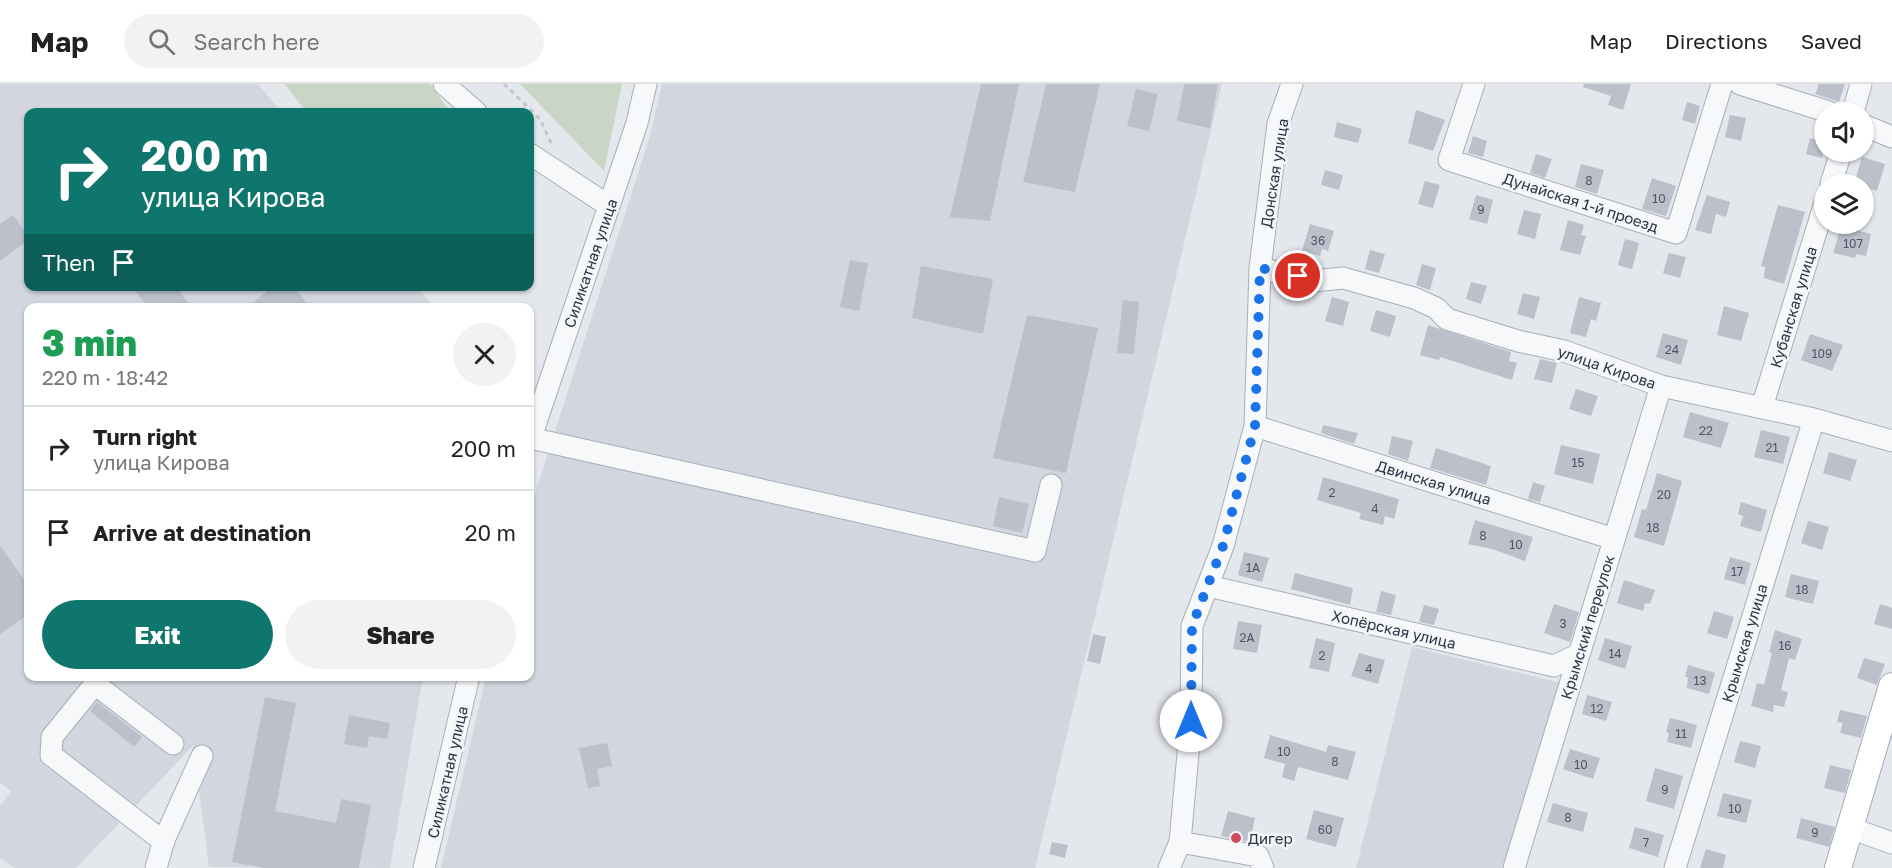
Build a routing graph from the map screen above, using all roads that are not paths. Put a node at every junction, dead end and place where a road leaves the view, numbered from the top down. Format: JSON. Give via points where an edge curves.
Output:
{"nodes":[{"id":1,"x":444,"y":84,"type":"edge"},
{"id":2,"x":646,"y":84,"type":"edge"},
{"id":3,"x":1292,"y":84,"type":"edge"},
{"id":4,"x":1474,"y":84,"type":"edge"},
{"id":5,"x":1722,"y":84,"type":"edge"},
{"id":6,"x":1740,"y":84,"type":"edge"},
{"id":7,"x":1861,"y":84,"type":"edge"},
{"id":8,"x":1856,"y":102,"type":"edge"},
{"id":9,"x":1814,"y":107,"type":"edge"},
{"id":10,"x":471,"y":108,"type":"edge"},
{"id":11,"x":1874,"y":130,"type":"edge"},
{"id":12,"x":1892,"y":137,"type":"edge"},
{"id":13,"x":534,"y":157,"type":"edge"},
{"id":14,"x":609,"y":206,"type":"junction"},
{"id":15,"x":1815,"y":234,"type":"edge"},
{"id":16,"x":1260,"y":268,"type":"junction"},
{"id":17,"x":1661,"y":386,"type":"junction"},
{"id":18,"x":1762,"y":407,"type":"junction"},
{"id":19,"x":1814,"y":419,"type":"junction"},
{"id":20,"x":1255,"y":426,"type":"junction"},
{"id":21,"x":534,"y":427,"type":"edge"},
{"id":22,"x":534,"y":440,"type":"edge"},
{"id":23,"x":1892,"y":441,"type":"edge"},
{"id":24,"x":1051,"y":485,"type":"dead end"},
{"id":25,"x":1614,"y":539,"type":"junction"},
{"id":26,"x":1208,"y":586,"type":"junction"},
{"id":27,"x":1579,"y":654,"type":"junction"},
{"id":28,"x":468,"y":681,"type":"edge"},
{"id":29,"x":1892,"y":686,"type":"edge"},
{"id":30,"x":173,"y":744,"type":"dead end"},
{"id":31,"x":202,"y":756,"type":"dead end"},
{"id":32,"x":1850,"y":828,"type":"junction"},
{"id":33,"x":164,"y":842,"type":"junction"},
{"id":34,"x":1180,"y":842,"type":"junction"},
{"id":35,"x":1892,"y":843,"type":"edge"},
{"id":36,"x":156,"y":868,"type":"edge"},
{"id":37,"x":424,"y":868,"type":"edge"},
{"id":38,"x":1169,"y":868,"type":"edge"},
{"id":39,"x":1263,"y":868,"type":"edge"},
{"id":40,"x":1514,"y":868,"type":"edge"},
{"id":41,"x":1675,"y":868,"type":"edge"},
{"id":42,"x":1838,"y":868,"type":"edge"}],
"edges":[{"from":1,"to":10,"type":"street"},
{"from":2,"to":14,"type":"street","name":"Силикатная улица"},
{"from":3,"to":16,"type":"street","name":"Донская улица","via":[[1278,124]]},
{"from":4,"to":5,"type":"street","name":"Дунайская 1-й проезд","via":[[1449,160],[1676,233]]},
{"from":6,"to":9,"type":"street"},
{"from":7,"to":8,"type":"street"},
{"from":11,"to":12,"type":"street"},
{"from":13,"to":14,"type":"street"},
{"from":14,"to":21,"type":"street","name":"Силикатная улица"},
{"from":15,"to":18,"type":"street","name":"Кубанская улица"},
{"from":16,"to":17,"type":"street","name":"улица Кирова","via":[[1313,281],[1343,278],[1414,298],[1436,308],[1447,319],[1564,351]]},
{"from":16,"to":20,"type":"street","name":"Донская улица"},
{"from":17,"to":18,"type":"street","name":"улица Кирова"},
{"from":17,"to":25,"type":"street","name":"Крымский переулок"},
{"from":18,"to":19,"type":"street","name":"улица Кирова"},
{"from":19,"to":23,"type":"street","name":"улица Кирова"},
{"from":19,"to":41,"type":"street","name":"Крымская улица"},
{"from":20,"to":25,"type":"street","name":"Двинская улица"},
{"from":20,"to":26,"type":"street","name":"Донская улица","via":[[1223,546]]},
{"from":22,"to":24,"type":"street","via":[[1035,551]]},
{"from":25,"to":27,"type":"street","name":"Крымский переулок"},
{"from":26,"to":27,"type":"street","name":"Хопёрская улица","via":[[1554,666]]},
{"from":26,"to":34,"type":"street","name":"Донская улица","via":[[1192,626],[1191,721]]},
{"from":27,"to":40,"type":"street","name":"Крымский переулок"},
{"from":28,"to":37,"type":"street","name":"Силикатная улица"},
{"from":29,"to":32,"type":"main road"},
{"from":30,"to":33,"type":"street","via":[[95,684],[52,737],[51,755]]},
{"from":31,"to":33,"type":"street"},
{"from":32,"to":35,"type":"street"},
{"from":32,"to":42,"type":"main road"},
{"from":33,"to":36,"type":"street"},
{"from":34,"to":38,"type":"street","name":"Донская улица"},
{"from":34,"to":39,"type":"street","via":[[1258,856]]}]}
